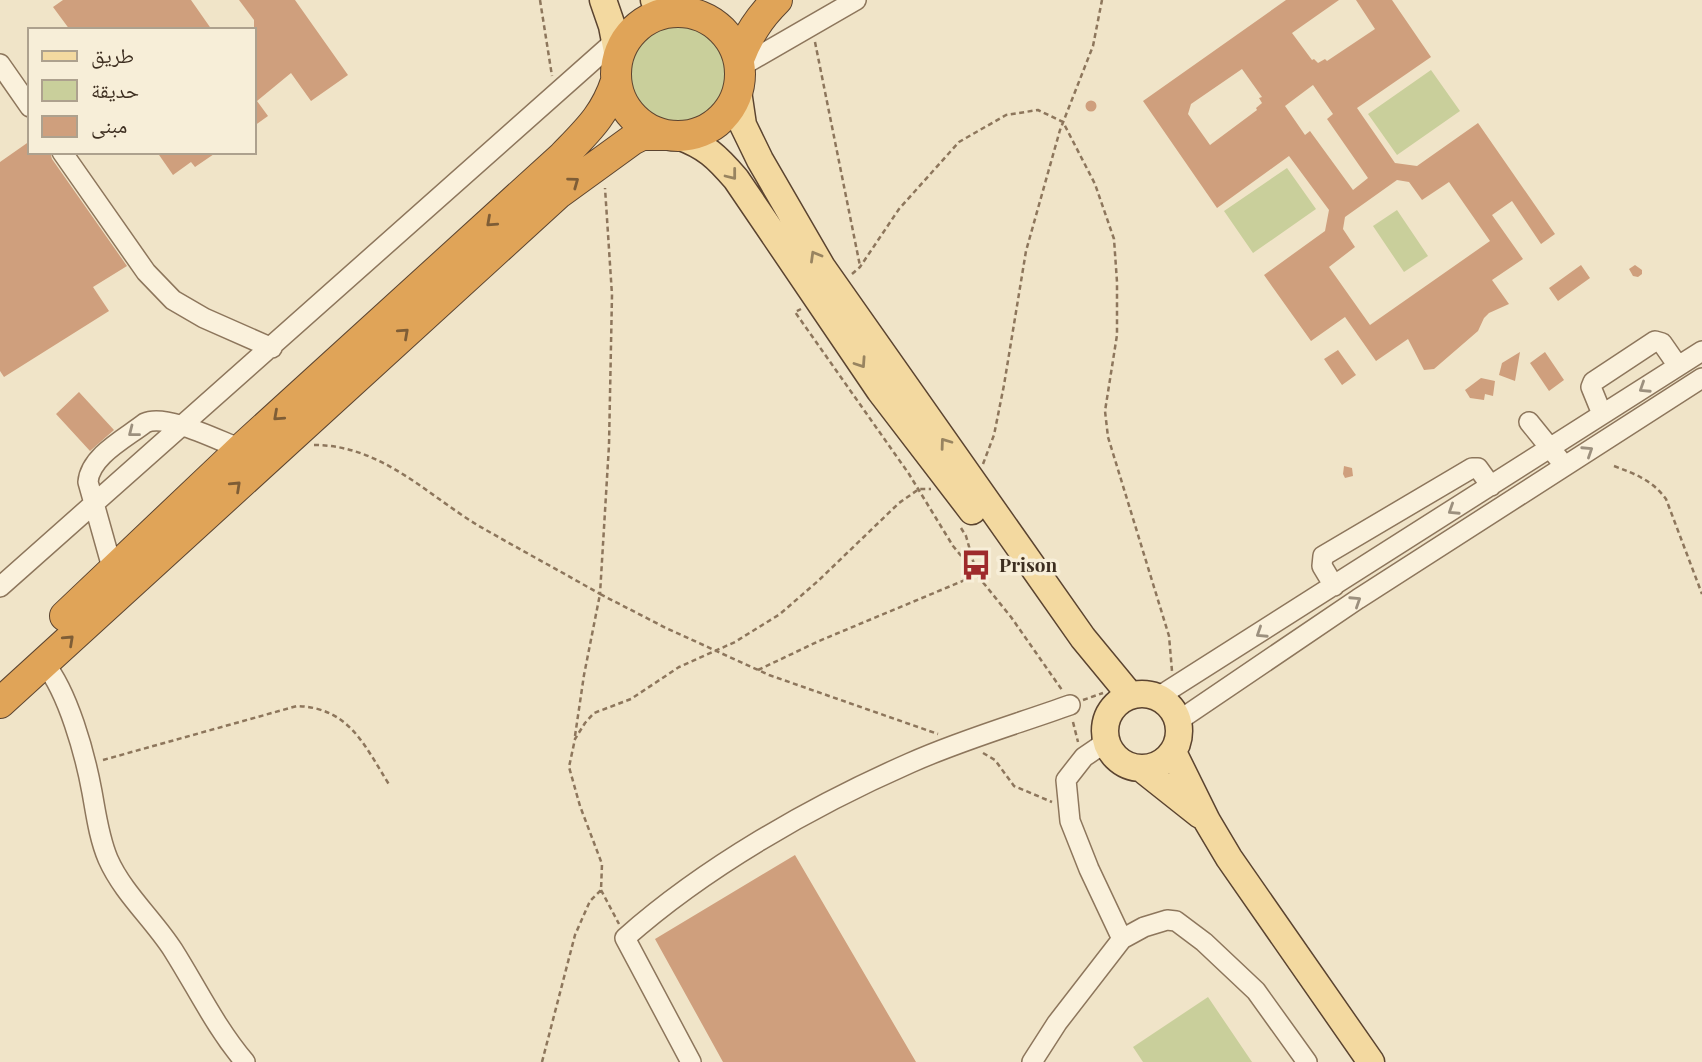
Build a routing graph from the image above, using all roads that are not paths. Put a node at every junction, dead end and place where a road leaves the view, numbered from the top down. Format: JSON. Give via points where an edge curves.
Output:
{"nodes":[{"id":1,"x":603,"y":0,"type":"edge"},
{"id":2,"x":654,"y":0,"type":"edge"},
{"id":3,"x":776,"y":0,"type":"edge"},
{"id":4,"x":856,"y":0,"type":"edge"},
{"id":5,"x":701,"y":9,"type":"edge"},
{"id":6,"x":616,"y":60,"type":"junction"},
{"id":7,"x":0,"y":64,"type":"edge"},
{"id":8,"x":739,"y":72,"type":"junction"},
{"id":9,"x":28,"y":104,"type":"edge"},
{"id":10,"x":672,"y":135,"type":"junction"},
{"id":11,"x":63,"y":154,"type":"edge"},
{"id":12,"x":827,"y":293,"type":"junction"},
{"id":13,"x":272,"y":348,"type":"junction"},
{"id":14,"x":1702,"y":351,"type":"edge"},
{"id":15,"x":1678,"y":366,"type":"junction"},
{"id":16,"x":1702,"y":378,"type":"edge"},
{"id":17,"x":1602,"y":414,"type":"junction"},
{"id":18,"x":1529,"y":422,"type":"dead end"},
{"id":19,"x":181,"y":426,"type":"junction"},
{"id":20,"x":241,"y":449,"type":"junction"},
{"id":21,"x":1550,"y":449,"type":"junction"},
{"id":22,"x":1565,"y":466,"type":"junction"},
{"id":23,"x":1491,"y":486,"type":"junction"},
{"id":24,"x":95,"y":502,"type":"junction"},
{"id":25,"x":113,"y":571,"type":"junction"},
{"id":26,"x":1334,"y":586,"type":"junction"},
{"id":27,"x":0,"y":587,"type":"edge"},
{"id":28,"x":44,"y":663,"type":"junction"},
{"id":29,"x":0,"y":676,"type":"edge"},
{"id":30,"x":1166,"y":692,"type":"junction"},
{"id":31,"x":1117,"y":697,"type":"junction"},
{"id":32,"x":0,"y":703,"type":"edge"},
{"id":33,"x":1070,"y":705,"type":"road end"},
{"id":34,"x":1178,"y":722,"type":"junction"},
{"id":35,"x":1106,"y":742,"type":"junction"},
{"id":36,"x":1173,"y":752,"type":"junction"},
{"id":37,"x":1142,"y":769,"type":"junction"},
{"id":38,"x":1207,"y":821,"type":"junction"},
{"id":39,"x":1122,"y":939,"type":"junction"},
{"id":40,"x":245,"y":1062,"type":"edge"},
{"id":41,"x":691,"y":1062,"type":"edge"},
{"id":42,"x":1032,"y":1062,"type":"edge"},
{"id":43,"x":1307,"y":1062,"type":"edge"},
{"id":44,"x":1371,"y":1062,"type":"edge"}],
"edges":[{"from":1,"to":6,"type":"main road"},
{"from":2,"to":5,"type":"main road"},
{"from":3,"to":8,"type":"highway","via":[[747,38]]},
{"from":4,"to":8,"type":"street"},
{"from":5,"to":6,"type":"highway","via":[[663,13],[646,20],[631,32]]},
{"from":5,"to":8,"type":"highway","via":[[727,35]]},
{"from":6,"to":10,"type":"highway","via":[[621,99],[632,116],[647,128]]},
{"from":6,"to":13,"type":"street","via":[[554,94]]},
{"from":6,"to":20,"type":"highway","one_way":true,"via":[[608,103],[563,156]]},
{"from":7,"to":9,"type":"street"},
{"from":8,"to":10,"type":"highway","via":[[730,109],[716,123],[698,133]]},
{"from":12,"to":8,"type":"main road","one_way":true,"via":[[822,267],[743,125]]},
{"from":10,"to":12,"type":"main road","one_way":true,"via":[[699,144],[717,157]]},
{"from":28,"to":10,"type":"highway","one_way":true,"via":[[559,193],[632,140],[642,135]]},
{"from":11,"to":13,"type":"street","via":[[146,272],[173,300]]},
{"from":12,"to":31,"type":"main road","via":[[880,391],[959,478]]},
{"from":13,"to":19,"type":"street"},
{"from":14,"to":15,"type":"street"},
{"from":15,"to":17,"type":"street","one_way":true},
{"from":15,"to":17,"type":"street","via":[[1662,343],[1655,341],[1593,382]]},
{"from":22,"to":16,"type":"street","one_way":true},
{"from":17,"to":21,"type":"street"},
{"from":18,"to":21,"type":"street"},
{"from":19,"to":20,"type":"street"},
{"from":19,"to":24,"type":"street"},
{"from":19,"to":24,"type":"street","one_way":true,"via":[[150,421],[97,460],[89,476]]},
{"from":20,"to":25,"type":"highway"},
{"from":21,"to":22,"type":"street"},
{"from":21,"to":23,"type":"street"},
{"from":34,"to":22,"type":"street","one_way":true},
{"from":23,"to":26,"type":"street","one_way":true},
{"from":23,"to":26,"type":"street","via":[[1478,468],[1472,468],[1323,556],[1321,564]]},
{"from":24,"to":25,"type":"street"},
{"from":24,"to":27,"type":"street"},
{"from":25,"to":29,"type":"highway"},
{"from":26,"to":30,"type":"street","one_way":true},
{"from":28,"to":32,"type":"highway"},
{"from":28,"to":40,"type":"street","via":[[54,674],[87,765],[108,859]]},
{"from":30,"to":31,"type":"main road"},
{"from":30,"to":34,"type":"main road"},
{"from":31,"to":35,"type":"main road","via":[[1106,719]]},
{"from":33,"to":41,"type":"street","via":[[912,761],[825,803],[709,874],[625,938]]},
{"from":34,"to":36,"type":"main road"},
{"from":35,"to":37,"type":"main road","via":[[1119,761]]},
{"from":35,"to":39,"type":"street","via":[[1084,757],[1066,780],[1067,794],[1070,821]]},
{"from":36,"to":37,"type":"main road","via":[[1154,767]]},
{"from":36,"to":38,"type":"main road"},
{"from":37,"to":38,"type":"main road"},
{"from":38,"to":44,"type":"main road"},
{"from":39,"to":42,"type":"street"},
{"from":39,"to":43,"type":"street","via":[[1144,927],[1176,921],[1256,991]]}]}
